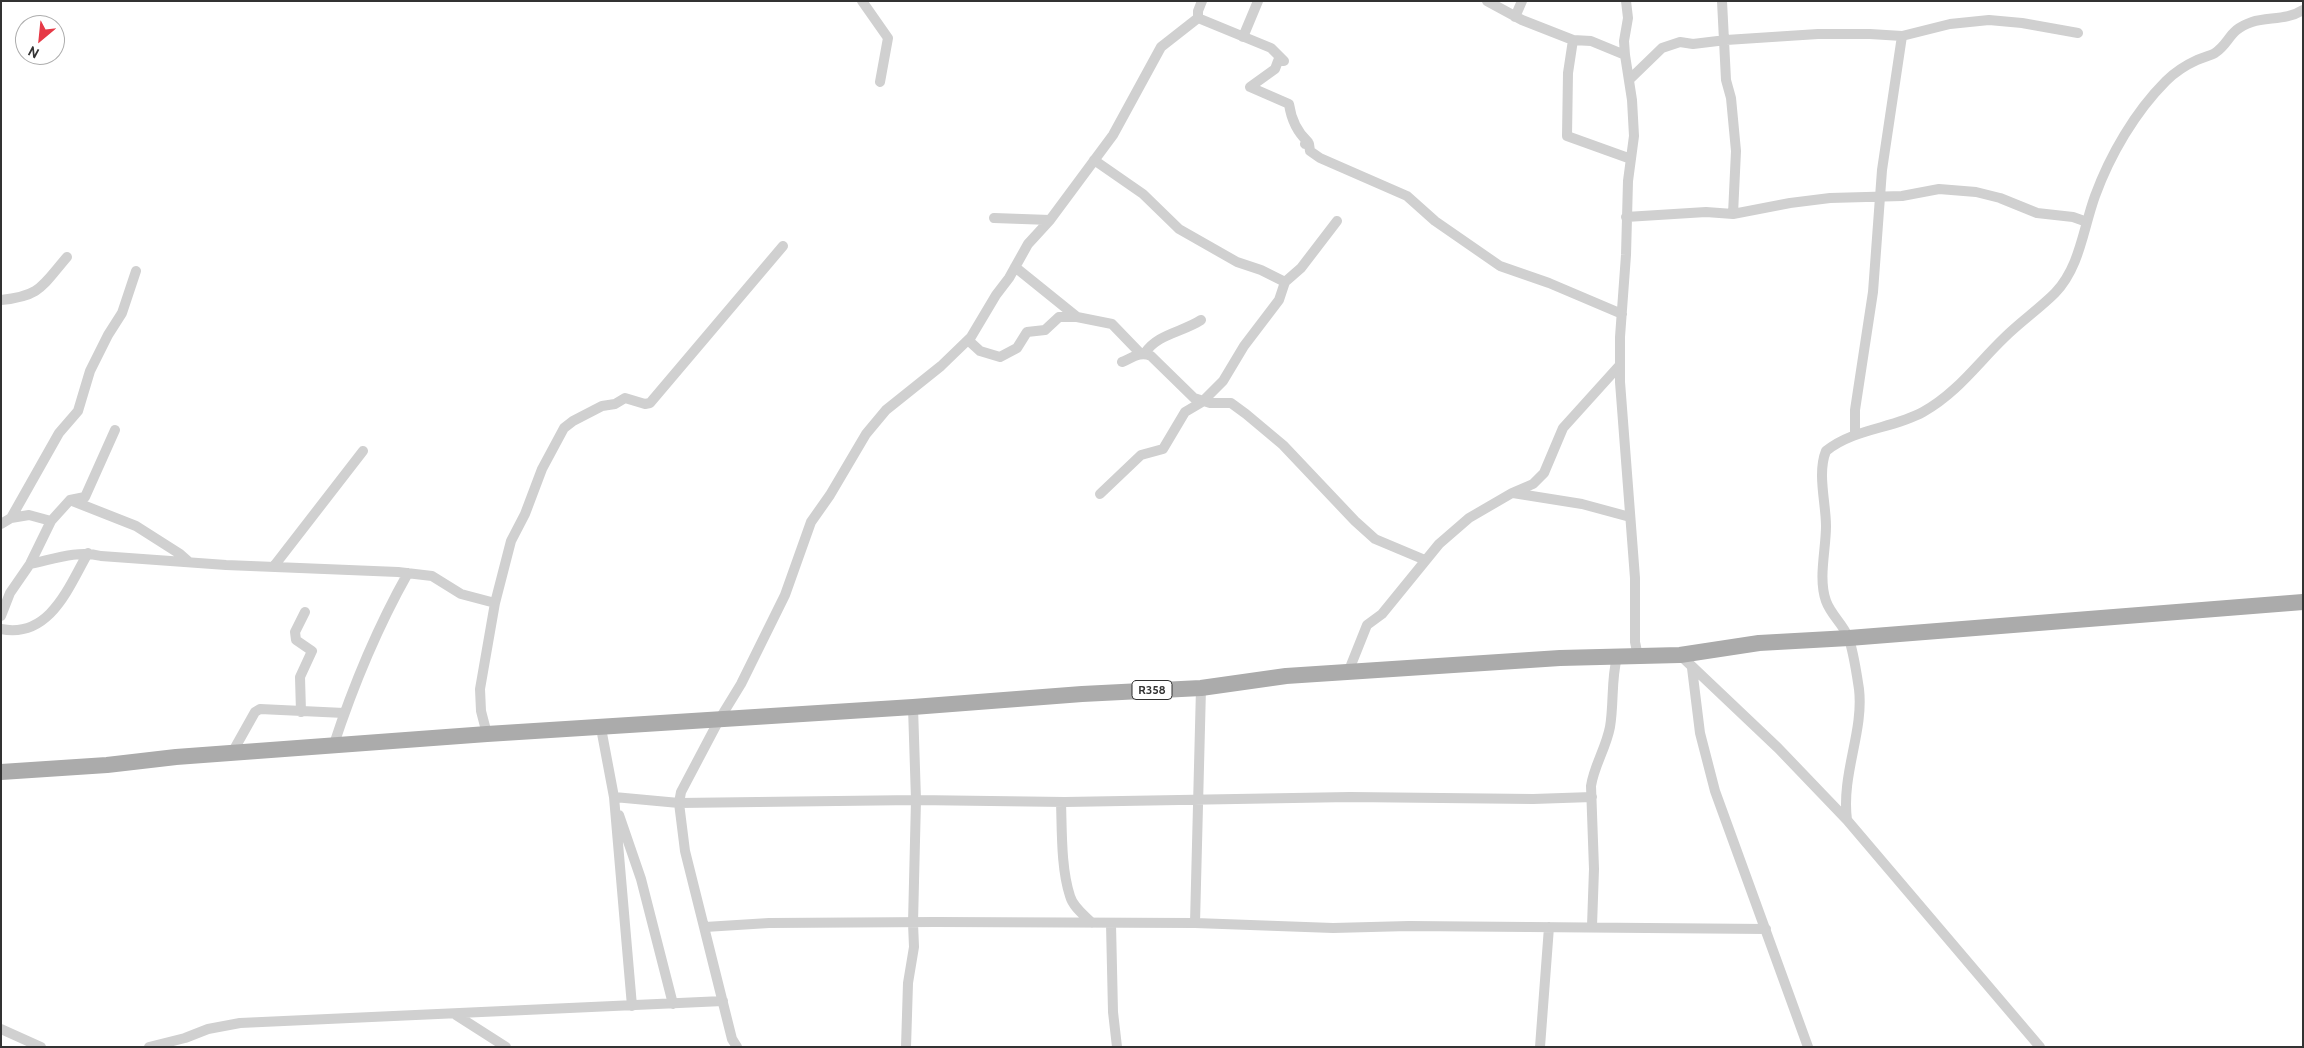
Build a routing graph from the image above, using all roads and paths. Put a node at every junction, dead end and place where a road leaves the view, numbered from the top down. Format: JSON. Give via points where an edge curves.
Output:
{"nodes":[{"id":1,"x":862,"y":1,"type":"edge"},
{"id":2,"x":1202,"y":1,"type":"edge"},
{"id":3,"x":1258,"y":1,"type":"edge"},
{"id":4,"x":1486,"y":1,"type":"edge"},
{"id":5,"x":1522,"y":1,"type":"edge"},
{"id":6,"x":1626,"y":1,"type":"edge"},
{"id":7,"x":1722,"y":1,"type":"edge"},
{"id":8,"x":2303,"y":10,"type":"edge"},
{"id":9,"x":1515,"y":17,"type":"junction"},
{"id":10,"x":1198,"y":18,"type":"junction"},
{"id":11,"x":2078,"y":33,"type":"dead end"},
{"id":12,"x":1902,"y":36,"type":"junction"},
{"id":13,"x":1243,"y":37,"type":"junction"},
{"id":14,"x":1573,"y":40,"type":"junction"},
{"id":15,"x":1726,"y":40,"type":"junction"},
{"id":16,"x":1625,"y":55,"type":"junction"},
{"id":17,"x":1629,"y":80,"type":"junction"},
{"id":18,"x":880,"y":82,"type":"dead end"},
{"id":19,"x":1630,"y":159,"type":"junction"},
{"id":20,"x":1094,"y":160,"type":"junction"},
{"id":21,"x":1880,"y":196,"type":"junction"},
{"id":22,"x":1733,"y":214,"type":"junction"},
{"id":23,"x":994,"y":218,"type":"dead end"},
{"id":24,"x":1626,"y":218,"type":"junction"},
{"id":25,"x":1050,"y":220,"type":"junction"},
{"id":26,"x":1337,"y":221,"type":"dead end"},
{"id":27,"x":2086,"y":222,"type":"junction"},
{"id":28,"x":783,"y":246,"type":"dead end"},
{"id":29,"x":66,"y":257,"type":"dead end"},
{"id":30,"x":1015,"y":267,"type":"junction"},
{"id":31,"x":136,"y":271,"type":"dead end"},
{"id":32,"x":1285,"y":282,"type":"junction"},
{"id":33,"x":1,"y":300,"type":"edge"},
{"id":34,"x":1622,"y":314,"type":"junction"},
{"id":35,"x":1077,"y":317,"type":"junction"},
{"id":36,"x":1202,"y":320,"type":"dead end"},
{"id":37,"x":968,"y":340,"type":"junction"},
{"id":38,"x":1143,"y":353,"type":"junction"},
{"id":39,"x":1122,"y":362,"type":"dead end"},
{"id":40,"x":1619,"y":366,"type":"junction"},
{"id":41,"x":1202,"y":402,"type":"junction"},
{"id":42,"x":115,"y":430,"type":"dead end"},
{"id":43,"x":1855,"y":435,"type":"junction"},
{"id":44,"x":363,"y":451,"type":"dead end"},
{"id":45,"x":1512,"y":493,"type":"junction"},
{"id":46,"x":1100,"y":494,"type":"dead end"},
{"id":47,"x":70,"y":500,"type":"junction"},
{"id":48,"x":1630,"y":517,"type":"junction"},
{"id":49,"x":11,"y":518,"type":"junction"},
{"id":50,"x":52,"y":521,"type":"junction"},
{"id":51,"x":1,"y":524,"type":"edge"},
{"id":52,"x":88,"y":553,"type":"junction"},
{"id":53,"x":1425,"y":560,"type":"junction"},
{"id":54,"x":189,"y":562,"type":"junction"},
{"id":55,"x":30,"y":564,"type":"junction"},
{"id":56,"x":274,"y":566,"type":"junction"},
{"id":57,"x":408,"y":573,"type":"junction"},
{"id":58,"x":2303,"y":602,"type":"edge"},
{"id":59,"x":495,"y":603,"type":"junction"},
{"id":60,"x":305,"y":612,"type":"dead end"},
{"id":61,"x":1,"y":616,"type":"edge"},
{"id":62,"x":1,"y":629,"type":"edge"},
{"id":63,"x":1849,"y":638,"type":"junction"},
{"id":64,"x":1680,"y":655,"type":"junction"},
{"id":65,"x":1638,"y":656,"type":"junction"},
{"id":66,"x":1617,"y":657,"type":"junction"},
{"id":67,"x":1692,"y":668,"type":"junction"},
{"id":68,"x":1352,"y":672,"type":"junction"},
{"id":69,"x":1201,"y":688,"type":"junction"},
{"id":70,"x":913,"y":707,"type":"junction"},
{"id":71,"x":300,"y":712,"type":"junction"},
{"id":72,"x":344,"y":712,"type":"junction"},
{"id":73,"x":718,"y":720,"type":"junction"},
{"id":74,"x":601,"y":728,"type":"junction"},
{"id":75,"x":487,"y":734,"type":"junction"},
{"id":76,"x":332,"y":746,"type":"junction"},
{"id":77,"x":232,"y":752,"type":"junction"},
{"id":78,"x":1,"y":772,"type":"edge"},
{"id":79,"x":615,"y":797,"type":"junction"},
{"id":80,"x":1592,"y":797,"type":"junction"},
{"id":81,"x":916,"y":800,"type":"junction"},
{"id":82,"x":1198,"y":800,"type":"junction"},
{"id":83,"x":1061,"y":802,"type":"junction"},
{"id":84,"x":679,"y":803,"type":"junction"},
{"id":85,"x":1847,"y":820,"type":"junction"},
{"id":86,"x":913,"y":923,"type":"junction"},
{"id":87,"x":1195,"y":923,"type":"junction"},
{"id":88,"x":1092,"y":924,"type":"junction"},
{"id":89,"x":1111,"y":924,"type":"junction"},
{"id":90,"x":1592,"y":926,"type":"junction"},
{"id":91,"x":705,"y":927,"type":"junction"},
{"id":92,"x":1548,"y":927,"type":"junction"},
{"id":93,"x":1766,"y":929,"type":"junction"},
{"id":94,"x":723,"y":1001,"type":"junction"},
{"id":95,"x":673,"y":1004,"type":"junction"},
{"id":96,"x":632,"y":1006,"type":"junction"},
{"id":97,"x":456,"y":1015,"type":"junction"},
{"id":98,"x":1,"y":1029,"type":"edge"},
{"id":99,"x":42,"y":1047,"type":"edge"},
{"id":100,"x":148,"y":1047,"type":"edge"},
{"id":101,"x":506,"y":1047,"type":"edge"},
{"id":102,"x":737,"y":1047,"type":"edge"},
{"id":103,"x":906,"y":1047,"type":"edge"},
{"id":104,"x":1116,"y":1047,"type":"edge"},
{"id":105,"x":1540,"y":1047,"type":"edge"},
{"id":106,"x":1808,"y":1047,"type":"edge"},
{"id":107,"x":2040,"y":1047,"type":"edge"}],
"edges":[{"from":1,"to":18,"type":"street","via":[[888,38]]},
{"from":2,"to":10,"type":"street"},
{"from":3,"to":13,"type":"street"},
{"from":4,"to":9,"type":"street"},
{"from":5,"to":9,"type":"street"},
{"from":6,"to":16,"type":"street"},
{"from":7,"to":15,"type":"street"},
{"from":8,"to":27,"type":"street","via":[[2238,28],[2216,52],[2188,64],[2167,79],[2120,144]]},
{"from":9,"to":14,"type":"street"},
{"from":10,"to":13,"type":"street"},
{"from":10,"to":20,"type":"street","via":[[1161,46],[1120,122]]},
{"from":11,"to":12,"type":"street","via":[[1989,20],[1950,24]]},
{"from":12,"to":15,"type":"street","via":[[1818,34]]},
{"from":12,"to":21,"type":"street"},
{"from":13,"to":34,"type":"street","via":[[1273,49],[1284,61],[1278,61],[1275,69],[1250,87],[1289,104],[1298,132],[1308,142],[1305,144],[1309,144],[1310,151],[1407,196],[1435,221],[1500,266]]},
{"from":14,"to":16,"type":"street","via":[[1592,42]]},
{"from":14,"to":19,"type":"street","via":[[1568,73],[1567,136]]},
{"from":15,"to":17,"type":"street","via":[[1671,43],[1650,58]]},
{"from":15,"to":22,"type":"street","via":[[1726,80],[1732,103],[1736,151]]},
{"from":16,"to":17,"type":"street"},
{"from":17,"to":19,"type":"street","via":[[1634,122]]},
{"from":19,"to":24,"type":"street"},
{"from":20,"to":25,"type":"street"},
{"from":20,"to":32,"type":"street","via":[[1143,194],[1179,229],[1237,262]]},
{"from":21,"to":22,"type":"street","via":[[1790,203]]},
{"from":21,"to":27,"type":"street","via":[[1902,196],[1939,189],[1976,192],[2037,213],[2073,217]]},
{"from":21,"to":43,"type":"street","via":[[1873,292]]},
{"from":22,"to":24,"type":"street","via":[[1706,212]]},
{"from":23,"to":25,"type":"street"},
{"from":24,"to":34,"type":"street"},
{"from":25,"to":30,"type":"street","via":[[1028,244]]},
{"from":26,"to":32,"type":"street","via":[[1301,268]]},
{"from":27,"to":43,"type":"street","via":[[2078,254],[2061,286],[1998,343],[1960,385],[1930,408],[1908,419]]},
{"from":28,"to":59,"type":"street","via":[[650,403],[625,398],[599,408],[564,428],[542,469],[511,541]]},
{"from":29,"to":33,"type":"street","via":[[34,293]]},
{"from":30,"to":35,"type":"street"},
{"from":30,"to":37,"type":"street"},
{"from":31,"to":49,"type":"street","via":[[122,313],[90,371],[78,411],[59,433]]},
{"from":32,"to":41,"type":"street","via":[[1279,300],[1244,346],[1223,381]]},
{"from":34,"to":40,"type":"street"},
{"from":35,"to":37,"type":"street","via":[[1059,317],[1045,330],[1027,332],[1017,348],[1000,357],[980,351]]},
{"from":35,"to":38,"type":"street","via":[[1112,324]]},
{"from":36,"to":38,"type":"street","via":[[1158,340]]},
{"from":37,"to":73,"type":"street","via":[[886,410],[866,434],[807,529],[785,595],[741,684]]},
{"from":38,"to":39,"type":"street"},
{"from":38,"to":41,"type":"street"},
{"from":40,"to":45,"type":"street","via":[[1563,428],[1544,473],[1533,484]]},
{"from":40,"to":48,"type":"street"},
{"from":41,"to":46,"type":"street","via":[[1185,412],[1163,449],[1142,456]]},
{"from":41,"to":53,"type":"street","via":[[1234,404],[1283,445],[1365,531],[1384,544]]},
{"from":42,"to":47,"type":"street","via":[[85,497]]},
{"from":43,"to":63,"type":"street","via":[[1838,442],[1823,457],[1826,526],[1823,587],[1832,612]]},
{"from":44,"to":56,"type":"street"},
{"from":45,"to":48,"type":"street","via":[[1582,504]]},
{"from":45,"to":53,"type":"street","via":[[1470,518]]},
{"from":47,"to":50,"type":"street"},
{"from":47,"to":54,"type":"street","via":[[136,526]]},
{"from":48,"to":65,"type":"street"},
{"from":49,"to":50,"type":"street","via":[[29,515]]},
{"from":49,"to":51,"type":"street"},
{"from":50,"to":55,"type":"street"},
{"from":52,"to":54,"type":"street"},
{"from":52,"to":55,"type":"street"},
{"from":52,"to":62,"type":"street","via":[[48,618],[30,626]]},
{"from":53,"to":68,"type":"street","via":[[1382,614],[1367,625]]},
{"from":54,"to":56,"type":"street"},
{"from":55,"to":61,"type":"street","via":[[14,585]]},
{"from":56,"to":57,"type":"street"},
{"from":57,"to":59,"type":"street","via":[[435,576],[461,594]]},
{"from":57,"to":72,"type":"street","via":[[384,616]]},
{"from":58,"to":63,"type":"main road","number":"R358"},
{"from":59,"to":75,"type":"street","via":[[480,689]]},
{"from":60,"to":71,"type":"street","via":[[294,636],[312,652],[300,677]]},
{"from":63,"to":64,"type":"main road","number":"R358","via":[[1759,643]]},
{"from":63,"to":85,"type":"street","via":[[1859,691],[1846,787]]},
{"from":64,"to":65,"type":"main road","number":"R358"},
{"from":64,"to":67,"type":"street"},
{"from":65,"to":66,"type":"main road","number":"R358"},
{"from":66,"to":68,"type":"main road","number":"R358"},
{"from":66,"to":80,"type":"street","via":[[1610,726],[1593,773]]},
{"from":67,"to":85,"type":"street","via":[[1778,748]]},
{"from":67,"to":93,"type":"street","via":[[1700,733],[1713,783]]},
{"from":68,"to":69,"type":"main road","number":"R358","via":[[1286,676]]},
{"from":69,"to":70,"type":"main road","number":"R358"},
{"from":69,"to":82,"type":"street"},
{"from":70,"to":73,"type":"main road","number":"R358"},
{"from":70,"to":81,"type":"street"},
{"from":71,"to":72,"type":"street"},
{"from":71,"to":77,"type":"street","via":[[260,709]]},
{"from":72,"to":76,"type":"street"},
{"from":73,"to":74,"type":"main road","number":"R358"},
{"from":73,"to":84,"type":"street","via":[[681,792]]},
{"from":74,"to":75,"type":"main road","number":"R358"},
{"from":74,"to":79,"type":"street"},
{"from":75,"to":76,"type":"main road","number":"R358"},
{"from":76,"to":77,"type":"main road","number":"R358"},
{"from":77,"to":78,"type":"main road","number":"R358"},
{"from":79,"to":84,"type":"street"},
{"from":79,"to":95,"type":"street","via":[[654,924]]},
{"from":79,"to":96,"type":"street"},
{"from":80,"to":82,"type":"street"},
{"from":80,"to":90,"type":"street"},
{"from":81,"to":83,"type":"street"},
{"from":81,"to":84,"type":"street"},
{"from":81,"to":86,"type":"street"},
{"from":82,"to":83,"type":"street"},
{"from":82,"to":87,"type":"street"},
{"from":83,"to":88,"type":"street","via":[[1070,897]]},
{"from":84,"to":91,"type":"street","via":[[685,851]]},
{"from":85,"to":107,"type":"street"},
{"from":86,"to":88,"type":"street"},
{"from":86,"to":91,"type":"street"},
{"from":86,"to":103,"type":"street"},
{"from":87,"to":89,"type":"street"},
{"from":87,"to":92,"type":"street","via":[[1333,928]]},
{"from":88,"to":89,"type":"street"},
{"from":89,"to":104,"type":"street"},
{"from":90,"to":92,"type":"street"},
{"from":90,"to":93,"type":"street"},
{"from":91,"to":94,"type":"street"},
{"from":92,"to":105,"type":"street"},
{"from":93,"to":106,"type":"street"},
{"from":94,"to":95,"type":"street"},
{"from":94,"to":102,"type":"street"},
{"from":95,"to":96,"type":"street"},
{"from":96,"to":97,"type":"street"},
{"from":97,"to":100,"type":"street","via":[[404,1014],[240,1023]]},
{"from":97,"to":101,"type":"street"},
{"from":98,"to":99,"type":"street"}]}
